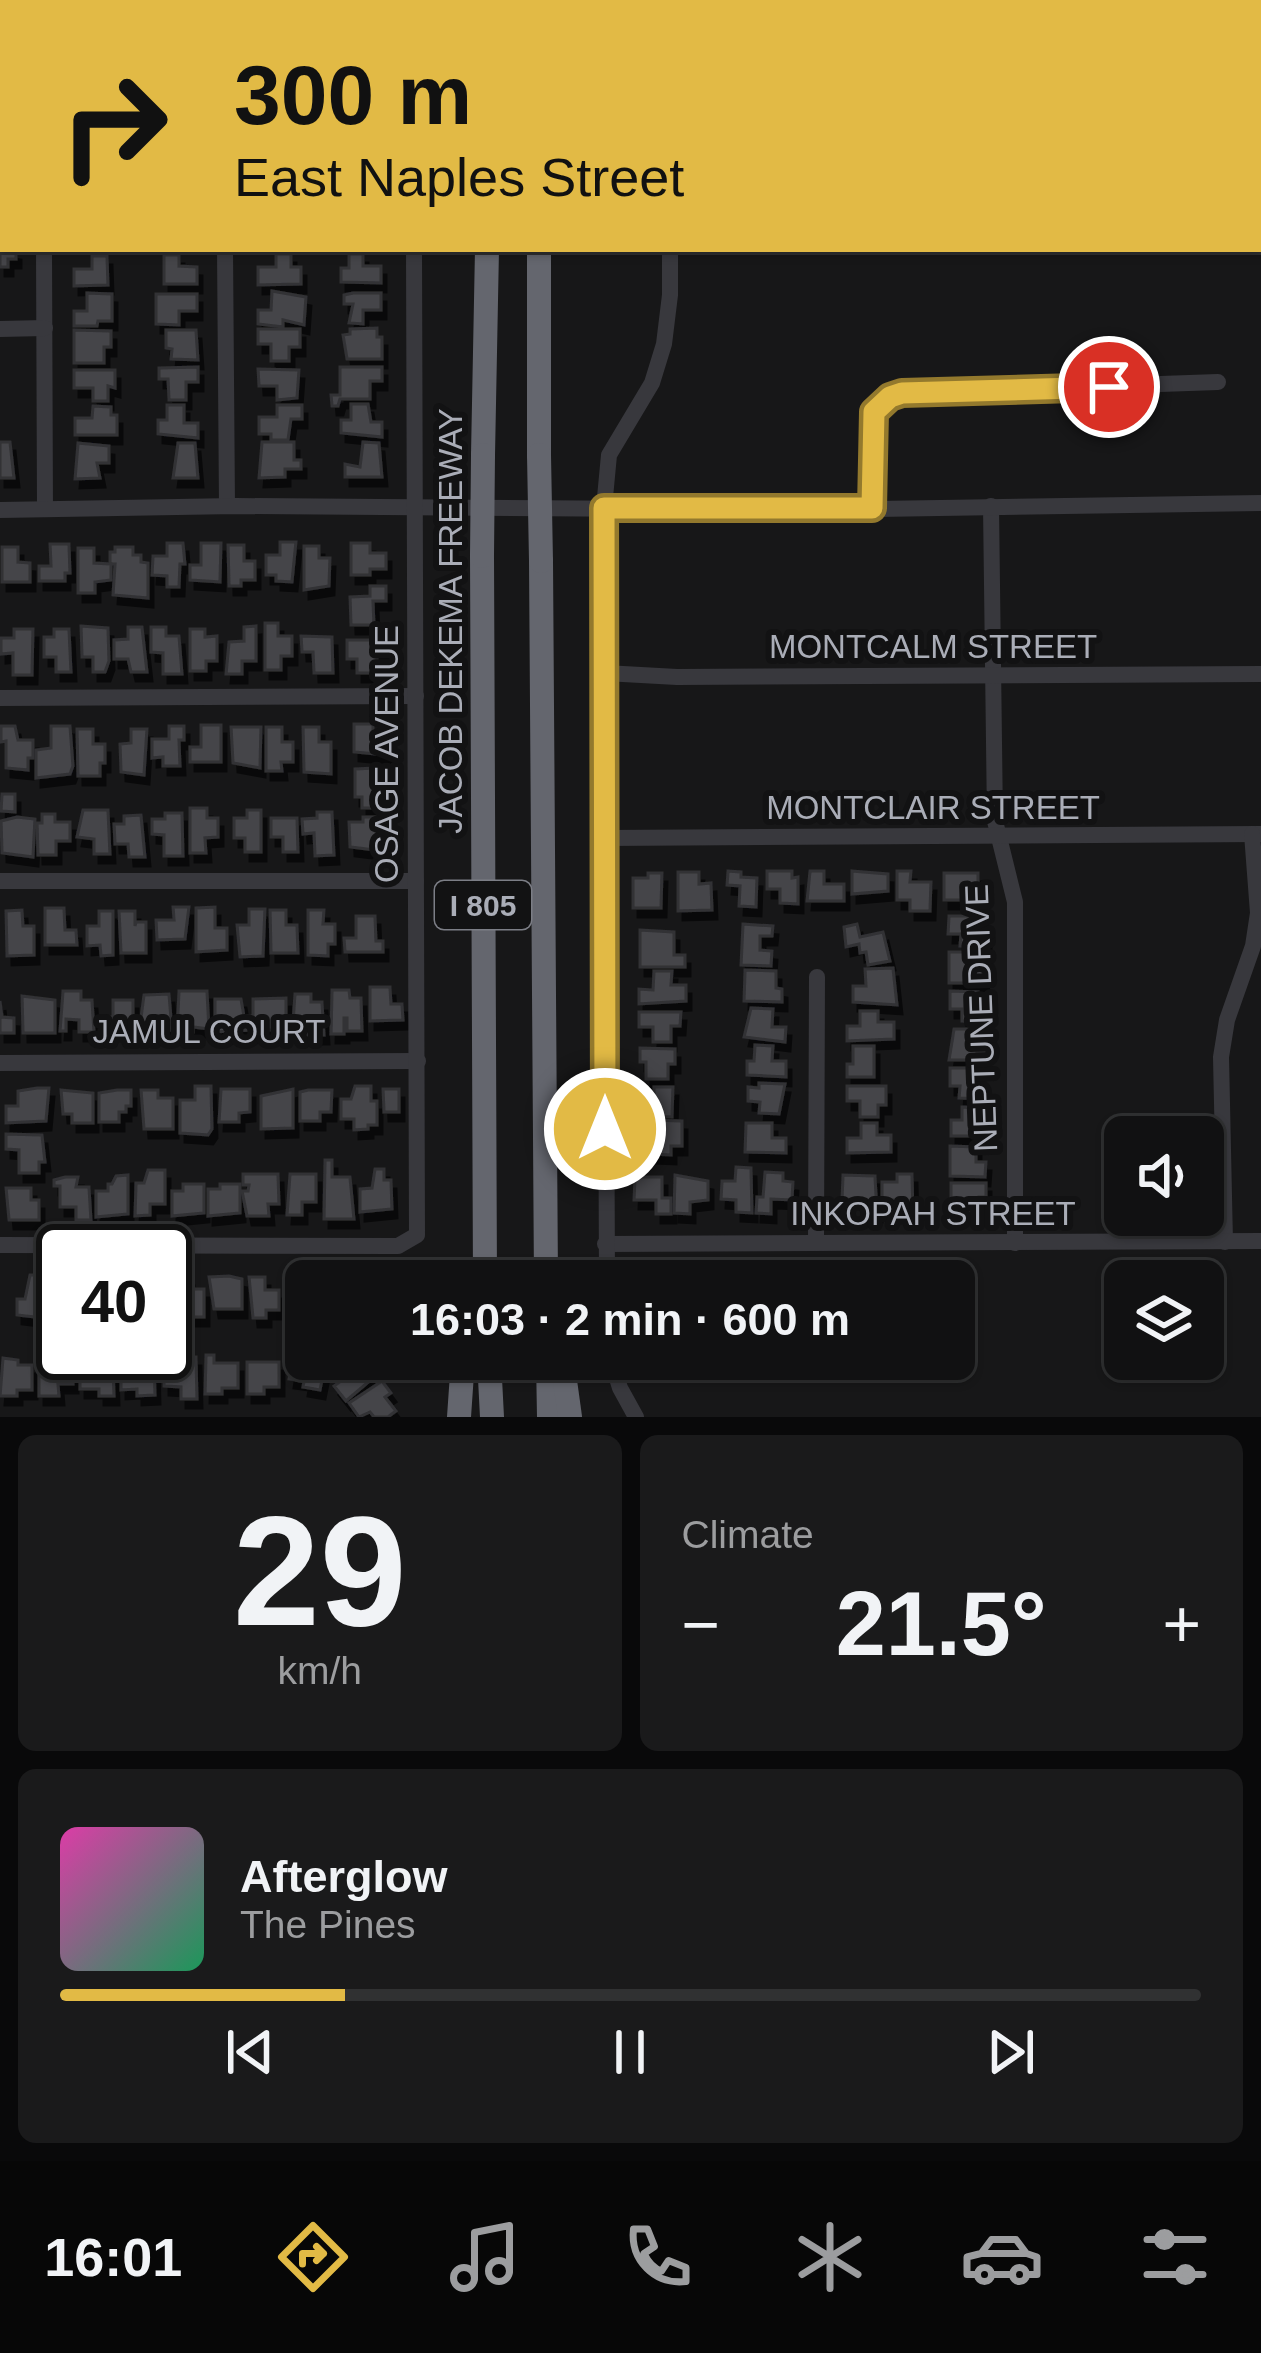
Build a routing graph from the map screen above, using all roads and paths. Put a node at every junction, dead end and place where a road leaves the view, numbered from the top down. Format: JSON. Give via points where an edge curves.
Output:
{"nodes":[{"id":1,"x":44,"y":252,"type":"edge"},
{"id":2,"x":225,"y":252,"type":"edge"},
{"id":3,"x":414,"y":252,"type":"edge"},
{"id":4,"x":485,"y":252,"type":"edge"},
{"id":5,"x":538,"y":252,"type":"edge"},
{"id":6,"x":670,"y":252,"type":"edge"},
{"id":7,"x":45,"y":328,"type":"junction"},
{"id":8,"x":0,"y":329,"type":"edge"},
{"id":9,"x":1218,"y":382,"type":"dead end"},
{"id":10,"x":1261,"y":503,"type":"edge"},
{"id":11,"x":227,"y":506,"type":"junction"},
{"id":12,"x":991,"y":506,"type":"junction"},
{"id":13,"x":415,"y":507,"type":"junction"},
{"id":14,"x":604,"y":508,"type":"junction"},
{"id":15,"x":872,"y":508,"type":"junction"},
{"id":16,"x":45,"y":509,"type":"junction"},
{"id":17,"x":0,"y":510,"type":"edge"},
{"id":18,"x":605,"y":673,"type":"junction"},
{"id":19,"x":1261,"y":674,"type":"edge"},
{"id":20,"x":993,"y":676,"type":"junction"},
{"id":21,"x":416,"y":696,"type":"junction"},
{"id":22,"x":0,"y":698,"type":"edge"},
{"id":23,"x":1257,"y":834,"type":"edge"},
{"id":24,"x":998,"y":837,"type":"junction"},
{"id":25,"x":605,"y":838,"type":"junction"},
{"id":26,"x":0,"y":881,"type":"edge"},
{"id":27,"x":416,"y":881,"type":"junction"},
{"id":28,"x":817,"y":976,"type":"dead end"},
{"id":29,"x":418,"y":1061,"type":"junction"},
{"id":30,"x":0,"y":1063,"type":"edge"},
{"id":31,"x":1261,"y":1241,"type":"edge"},
{"id":32,"x":1225,"y":1242,"type":"junction"},
{"id":33,"x":817,"y":1243,"type":"junction"},
{"id":34,"x":1016,"y":1243,"type":"junction"},
{"id":35,"x":605,"y":1244,"type":"junction"},
{"id":36,"x":0,"y":1245,"type":"edge"},
{"id":37,"x":483,"y":1260,"type":"edge"},
{"id":38,"x":546,"y":1260,"type":"edge"},
{"id":39,"x":606,"y":1260,"type":"edge"},
{"id":40,"x":462,"y":1380,"type":"edge"},
{"id":41,"x":490,"y":1380,"type":"edge"},
{"id":42,"x":548,"y":1380,"type":"edge"},
{"id":43,"x":565,"y":1380,"type":"edge"},
{"id":44,"x":618,"y":1380,"type":"edge"},
{"id":45,"x":459,"y":1417,"type":"edge"},
{"id":46,"x":492,"y":1417,"type":"edge"},
{"id":47,"x":549,"y":1417,"type":"edge"},
{"id":48,"x":570,"y":1417,"type":"edge"},
{"id":49,"x":636,"y":1417,"type":"edge"}],
"edges":[{"from":1,"to":7,"type":"street"},
{"from":2,"to":11,"type":"street"},
{"from":3,"to":13,"type":"street","name":"OSAGE AVENUE"},
{"from":4,"to":37,"type":"highway","name":"JACOB DEKEMA FREEWAY","number":"I 805","bridge":true},
{"from":5,"to":38,"type":"highway","number":"I 805","bridge":true},
{"from":6,"to":14,"type":"street","via":[[664,344],[652,383],[609,455]]},
{"from":7,"to":8,"type":"street"},
{"from":7,"to":16,"type":"street"},
{"from":9,"to":15,"type":"street","via":[[890,397],[874,412]]},
{"from":10,"to":12,"type":"street"},
{"from":11,"to":13,"type":"street"},
{"from":11,"to":16,"type":"street"},
{"from":12,"to":15,"type":"street"},
{"from":12,"to":20,"type":"street","name":"NEPTUNE DRIVE"},
{"from":13,"to":14,"type":"street"},
{"from":13,"to":21,"type":"street","name":"OSAGE AVENUE"},
{"from":14,"to":15,"type":"street"},
{"from":14,"to":18,"type":"street"},
{"from":16,"to":17,"type":"street"},
{"from":18,"to":20,"type":"street","name":"MONTCALM STREET"},
{"from":18,"to":25,"type":"street"},
{"from":19,"to":20,"type":"street","name":"MONTCALM STREET"},
{"from":20,"to":24,"type":"street","name":"NEPTUNE DRIVE"},
{"from":21,"to":22,"type":"street"},
{"from":21,"to":27,"type":"street","name":"OSAGE AVENUE"},
{"from":23,"to":24,"type":"street","name":"MONTCLAIR STREET"},
{"from":23,"to":32,"type":"street","via":[[1253,946],[1221,1057]]},
{"from":24,"to":25,"type":"street","name":"MONTCLAIR STREET"},
{"from":24,"to":34,"type":"street","name":"NEPTUNE DRIVE","via":[[1015,902]]},
{"from":25,"to":35,"type":"street"},
{"from":26,"to":27,"type":"street"},
{"from":27,"to":29,"type":"street","name":"OSAGE AVENUE"},
{"from":28,"to":33,"type":"street"},
{"from":29,"to":30,"type":"street","name":"JAMUL COURT"},
{"from":29,"to":36,"type":"street","name":"OSAGE AVENUE","via":[[419,1231],[409,1243]]},
{"from":31,"to":32,"type":"street","name":"INKOPAH STREET"},
{"from":32,"to":34,"type":"street","name":"INKOPAH STREET"},
{"from":33,"to":34,"type":"street","name":"INKOPAH STREET"},
{"from":33,"to":35,"type":"street","name":"INKOPAH STREET"},
{"from":35,"to":39,"type":"street"},
{"from":40,"to":45,"type":"highway"},
{"from":41,"to":46,"type":"highway"},
{"from":42,"to":47,"type":"highway"},
{"from":43,"to":48,"type":"highway"},
{"from":44,"to":49,"type":"street"}]}
